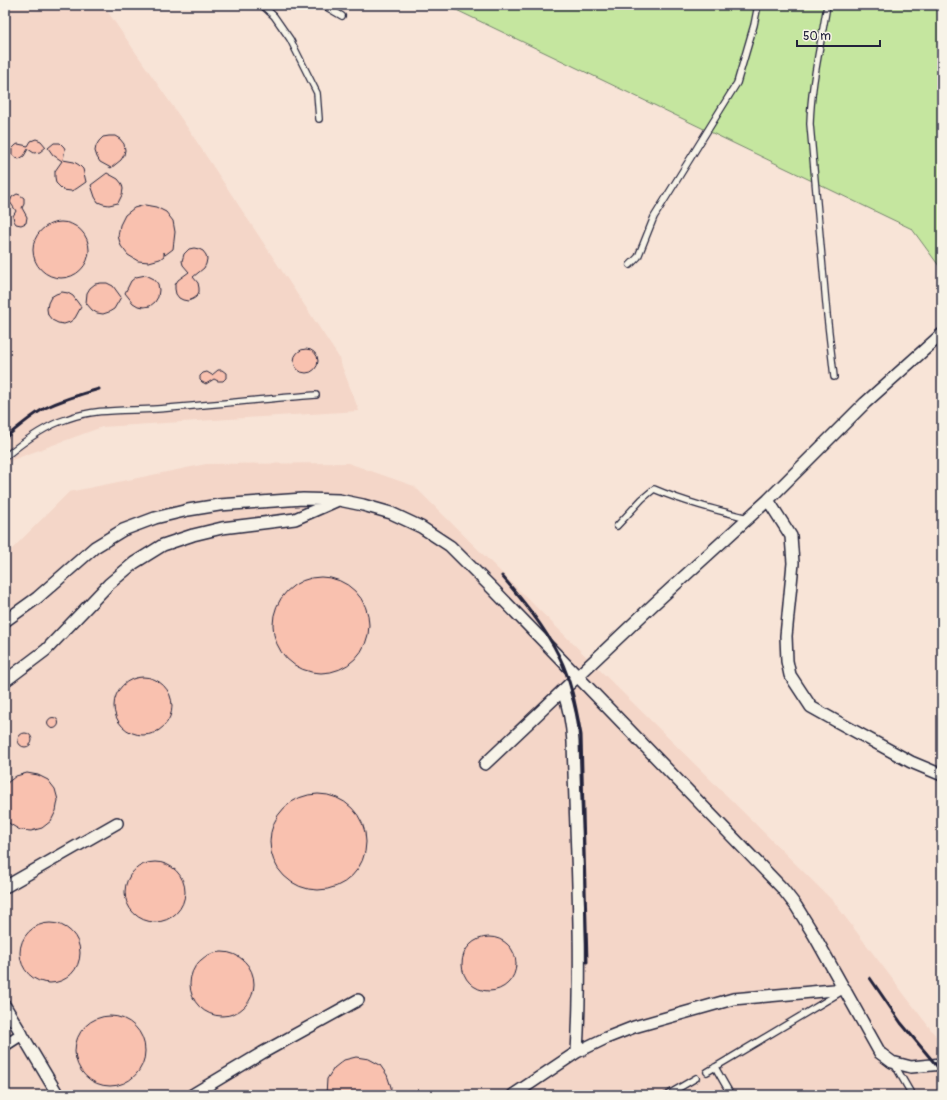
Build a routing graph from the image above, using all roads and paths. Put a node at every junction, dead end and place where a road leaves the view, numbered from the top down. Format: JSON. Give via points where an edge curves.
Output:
{"nodes":[{"id":1,"x":262,"y":5,"type":"edge"},
{"id":2,"x":323,"y":5,"type":"edge"},
{"id":3,"x":758,"y":5,"type":"edge"},
{"id":4,"x":827,"y":5,"type":"edge"},
{"id":5,"x":342,"y":16,"type":"dead end"},
{"id":6,"x":319,"y":119,"type":"dead end"},
{"id":7,"x":630,"y":265,"type":"dead end"},
{"id":8,"x":942,"y":334,"type":"edge"},
{"id":9,"x":834,"y":377,"type":"dead end"},
{"id":10,"x":316,"y":396,"type":"dead end"},
{"id":11,"x":5,"y":457,"type":"edge"},
{"id":12,"x":339,"y":500,"type":"junction"},
{"id":13,"x":768,"y":500,"type":"junction"},
{"id":14,"x":748,"y":518,"type":"junction"},
{"id":15,"x":617,"y":526,"type":"dead end"},
{"id":16,"x":5,"y":621,"type":"edge"},
{"id":17,"x":578,"y":676,"type":"junction"},
{"id":18,"x":5,"y":682,"type":"edge"},
{"id":19,"x":563,"y":691,"type":"junction"},
{"id":20,"x":485,"y":764,"type":"dead end"},
{"id":21,"x":942,"y":775,"type":"edge"},
{"id":22,"x":117,"y":823,"type":"dead end"},
{"id":23,"x":5,"y":887,"type":"edge"},
{"id":24,"x":845,"y":989,"type":"junction"},
{"id":25,"x":358,"y":1000,"type":"dead end"},
{"id":26,"x":5,"y":1006,"type":"edge"},
{"id":27,"x":22,"y":1034,"type":"junction"},
{"id":28,"x":5,"y":1045,"type":"edge"},
{"id":29,"x":577,"y":1052,"type":"junction"},
{"id":30,"x":892,"y":1062,"type":"junction"},
{"id":31,"x":942,"y":1064,"type":"edge"},
{"id":32,"x":715,"y":1067,"type":"junction"},
{"id":33,"x":707,"y":1072,"type":"dead end"},
{"id":34,"x":696,"y":1078,"type":"dead end"},
{"id":35,"x":58,"y":1095,"type":"edge"},
{"id":36,"x":192,"y":1095,"type":"edge"},
{"id":37,"x":513,"y":1095,"type":"edge"},
{"id":38,"x":667,"y":1095,"type":"edge"},
{"id":39,"x":731,"y":1095,"type":"edge"},
{"id":40,"x":912,"y":1095,"type":"edge"}],
"edges":[{"from":1,"to":6,"type":"lane","via":[[274,16],[290,39],[317,93]]},
{"from":2,"to":5,"type":"lane"},
{"from":3,"to":7,"type":"lane","via":[[737,83],[654,217],[638,257]]},
{"from":4,"to":9,"type":"lane","via":[[810,102],[810,124],[826,315]]},
{"from":8,"to":13,"type":"street","via":[[865,403]]},
{"from":10,"to":11,"type":"lane","via":[[90,412],[46,428]]},
{"from":12,"to":16,"type":"street","via":[[303,499],[219,505],[155,518],[123,530],[95,547],[37,598]]},
{"from":12,"to":17,"type":"street","via":[[391,513],[421,527],[450,546]]},
{"from":12,"to":18,"type":"street","via":[[295,519],[222,528],[193,534],[163,545],[134,563],[109,584],[46,650]]},
{"from":13,"to":14,"type":"street"},
{"from":13,"to":21,"type":"street","via":[[791,536],[793,563],[786,636],[790,675],[811,706],[911,762]]},
{"from":14,"to":15,"type":"lane","via":[[654,490]]},
{"from":14,"to":17,"type":"street"},
{"from":17,"to":19,"type":"street"},
{"from":17,"to":24,"type":"street","via":[[782,888],[796,906]]},
{"from":19,"to":20,"type":"street"},
{"from":19,"to":29,"type":"street","via":[[569,707],[573,742],[579,964]]},
{"from":22,"to":23,"type":"street"},
{"from":24,"to":29,"type":"street","via":[[733,999],[634,1027]]},
{"from":24,"to":30,"type":"street","via":[[880,1053]]},
{"from":24,"to":32,"type":"lane"},
{"from":25,"to":36,"type":"street"},
{"from":26,"to":27,"type":"street"},
{"from":27,"to":28,"type":"street"},
{"from":27,"to":35,"type":"street"},
{"from":29,"to":37,"type":"street"},
{"from":30,"to":31,"type":"street","via":[[910,1067]]},
{"from":30,"to":40,"type":"lane"},
{"from":32,"to":33,"type":"lane"},
{"from":32,"to":39,"type":"lane"},
{"from":34,"to":38,"type":"lane"}]}
